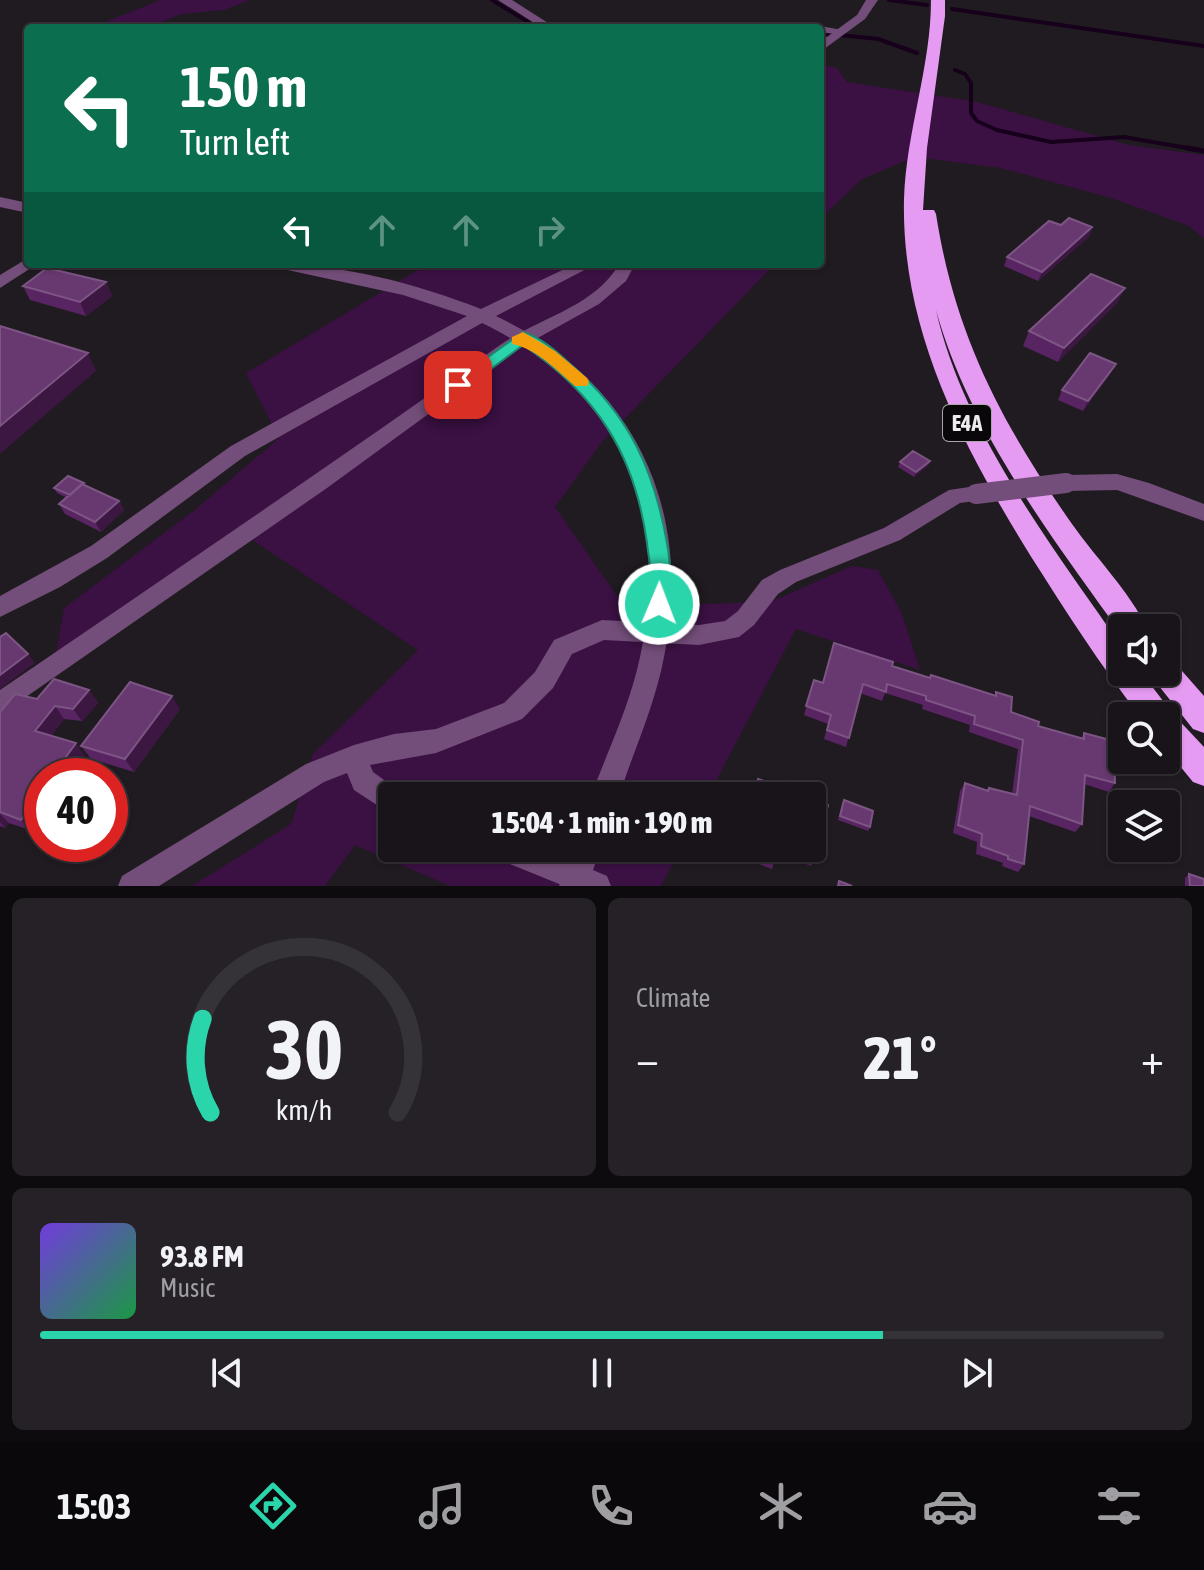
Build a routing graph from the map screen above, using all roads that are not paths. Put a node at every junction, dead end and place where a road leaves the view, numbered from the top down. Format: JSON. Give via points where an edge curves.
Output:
{"nodes":[{"id":1,"x":504,"y":0,"type":"edge"},
{"id":2,"x":872,"y":0,"type":"edge"},
{"id":3,"x":938,"y":0,"type":"edge"},
{"id":4,"x":543,"y":24,"type":"edge"},
{"id":5,"x":824,"y":30,"type":"edge"},
{"id":6,"x":839,"y":33,"type":"junction"},
{"id":7,"x":824,"y":45,"type":"edge"},
{"id":8,"x":920,"y":140,"type":"junction"},
{"id":9,"x":0,"y":202,"type":"edge"},
{"id":10,"x":24,"y":207,"type":"edge"},
{"id":11,"x":24,"y":266,"type":"edge"},
{"id":12,"x":300,"y":268,"type":"edge"},
{"id":13,"x":580,"y":268,"type":"edge"},
{"id":14,"x":624,"y":268,"type":"edge"},
{"id":15,"x":0,"y":283,"type":"edge"},
{"id":16,"x":481,"y":316,"type":"junction"},
{"id":17,"x":523,"y":337,"type":"junction"},
{"id":18,"x":1204,"y":513,"type":"edge"},
{"id":19,"x":0,"y":607,"type":"edge"},
{"id":20,"x":1123,"y":614,"type":"edge"},
{"id":21,"x":656,"y":633,"type":"junction"},
{"id":22,"x":1108,"y":650,"type":"edge"},
{"id":23,"x":1134,"y":686,"type":"edge"},
{"id":24,"x":1177,"y":686,"type":"edge"},
{"id":25,"x":1147,"y":702,"type":"edge"},
{"id":26,"x":0,"y":704,"type":"edge"},
{"id":27,"x":1204,"y":719,"type":"edge"},
{"id":28,"x":1180,"y":743,"type":"edge"},
{"id":29,"x":354,"y":757,"type":"junction"},
{"id":30,"x":1204,"y":771,"type":"edge"},
{"id":31,"x":610,"y":782,"type":"edge"},
{"id":32,"x":378,"y":792,"type":"edge"},
{"id":33,"x":536,"y":862,"type":"edge"},
{"id":34,"x":585,"y":862,"type":"edge"},
{"id":35,"x":582,"y":883,"type":"edge"},
{"id":36,"x":132,"y":886,"type":"edge"}],
"edges":[{"from":1,"to":4,"type":"street"},
{"from":2,"to":6,"type":"street","via":[[861,17]]},
{"from":3,"to":8,"type":"highway","number":"E4A"},
{"from":5,"to":6,"type":"street"},
{"from":6,"to":7,"type":"street"},
{"from":8,"to":20,"type":"highway","number":"E4A","via":[[936,275],[956,339],[999,429],[1075,550]]},
{"from":8,"to":22,"type":"highway","number":"E4A","via":[[913,199],[916,275],[931,339],[969,427]]},
{"from":9,"to":10,"type":"street"},
{"from":11,"to":15,"type":"street"},
{"from":12,"to":16,"type":"street"},
{"from":13,"to":16,"type":"street"},
{"from":14,"to":17,"type":"street","via":[[602,294]]},
{"from":16,"to":17,"type":"street"},
{"from":16,"to":19,"type":"street","via":[[238,451],[99,552]]},
{"from":17,"to":21,"type":"street","via":[[592,391],[630,448],[651,501],[661,575]]},
{"from":17,"to":26,"type":"street"},
{"from":18,"to":21,"type":"street","bridge":true,"via":[[1117,482],[956,496],[892,534],[788,576],[770,587],[731,630]]},
{"from":21,"to":29,"type":"street","via":[[602,630],[563,647],[544,680],[513,711],[436,741]]},
{"from":21,"to":31,"type":"street"},
{"from":23,"to":25,"type":"highway","number":"E4A"},
{"from":24,"to":27,"type":"highway"},
{"from":28,"to":30,"type":"highway"},
{"from":29,"to":32,"type":"street","via":[[363,781]]},
{"from":29,"to":36,"type":"street","via":[[271,798]]},
{"from":33,"to":35,"type":"street"},
{"from":34,"to":35,"type":"street"}]}
